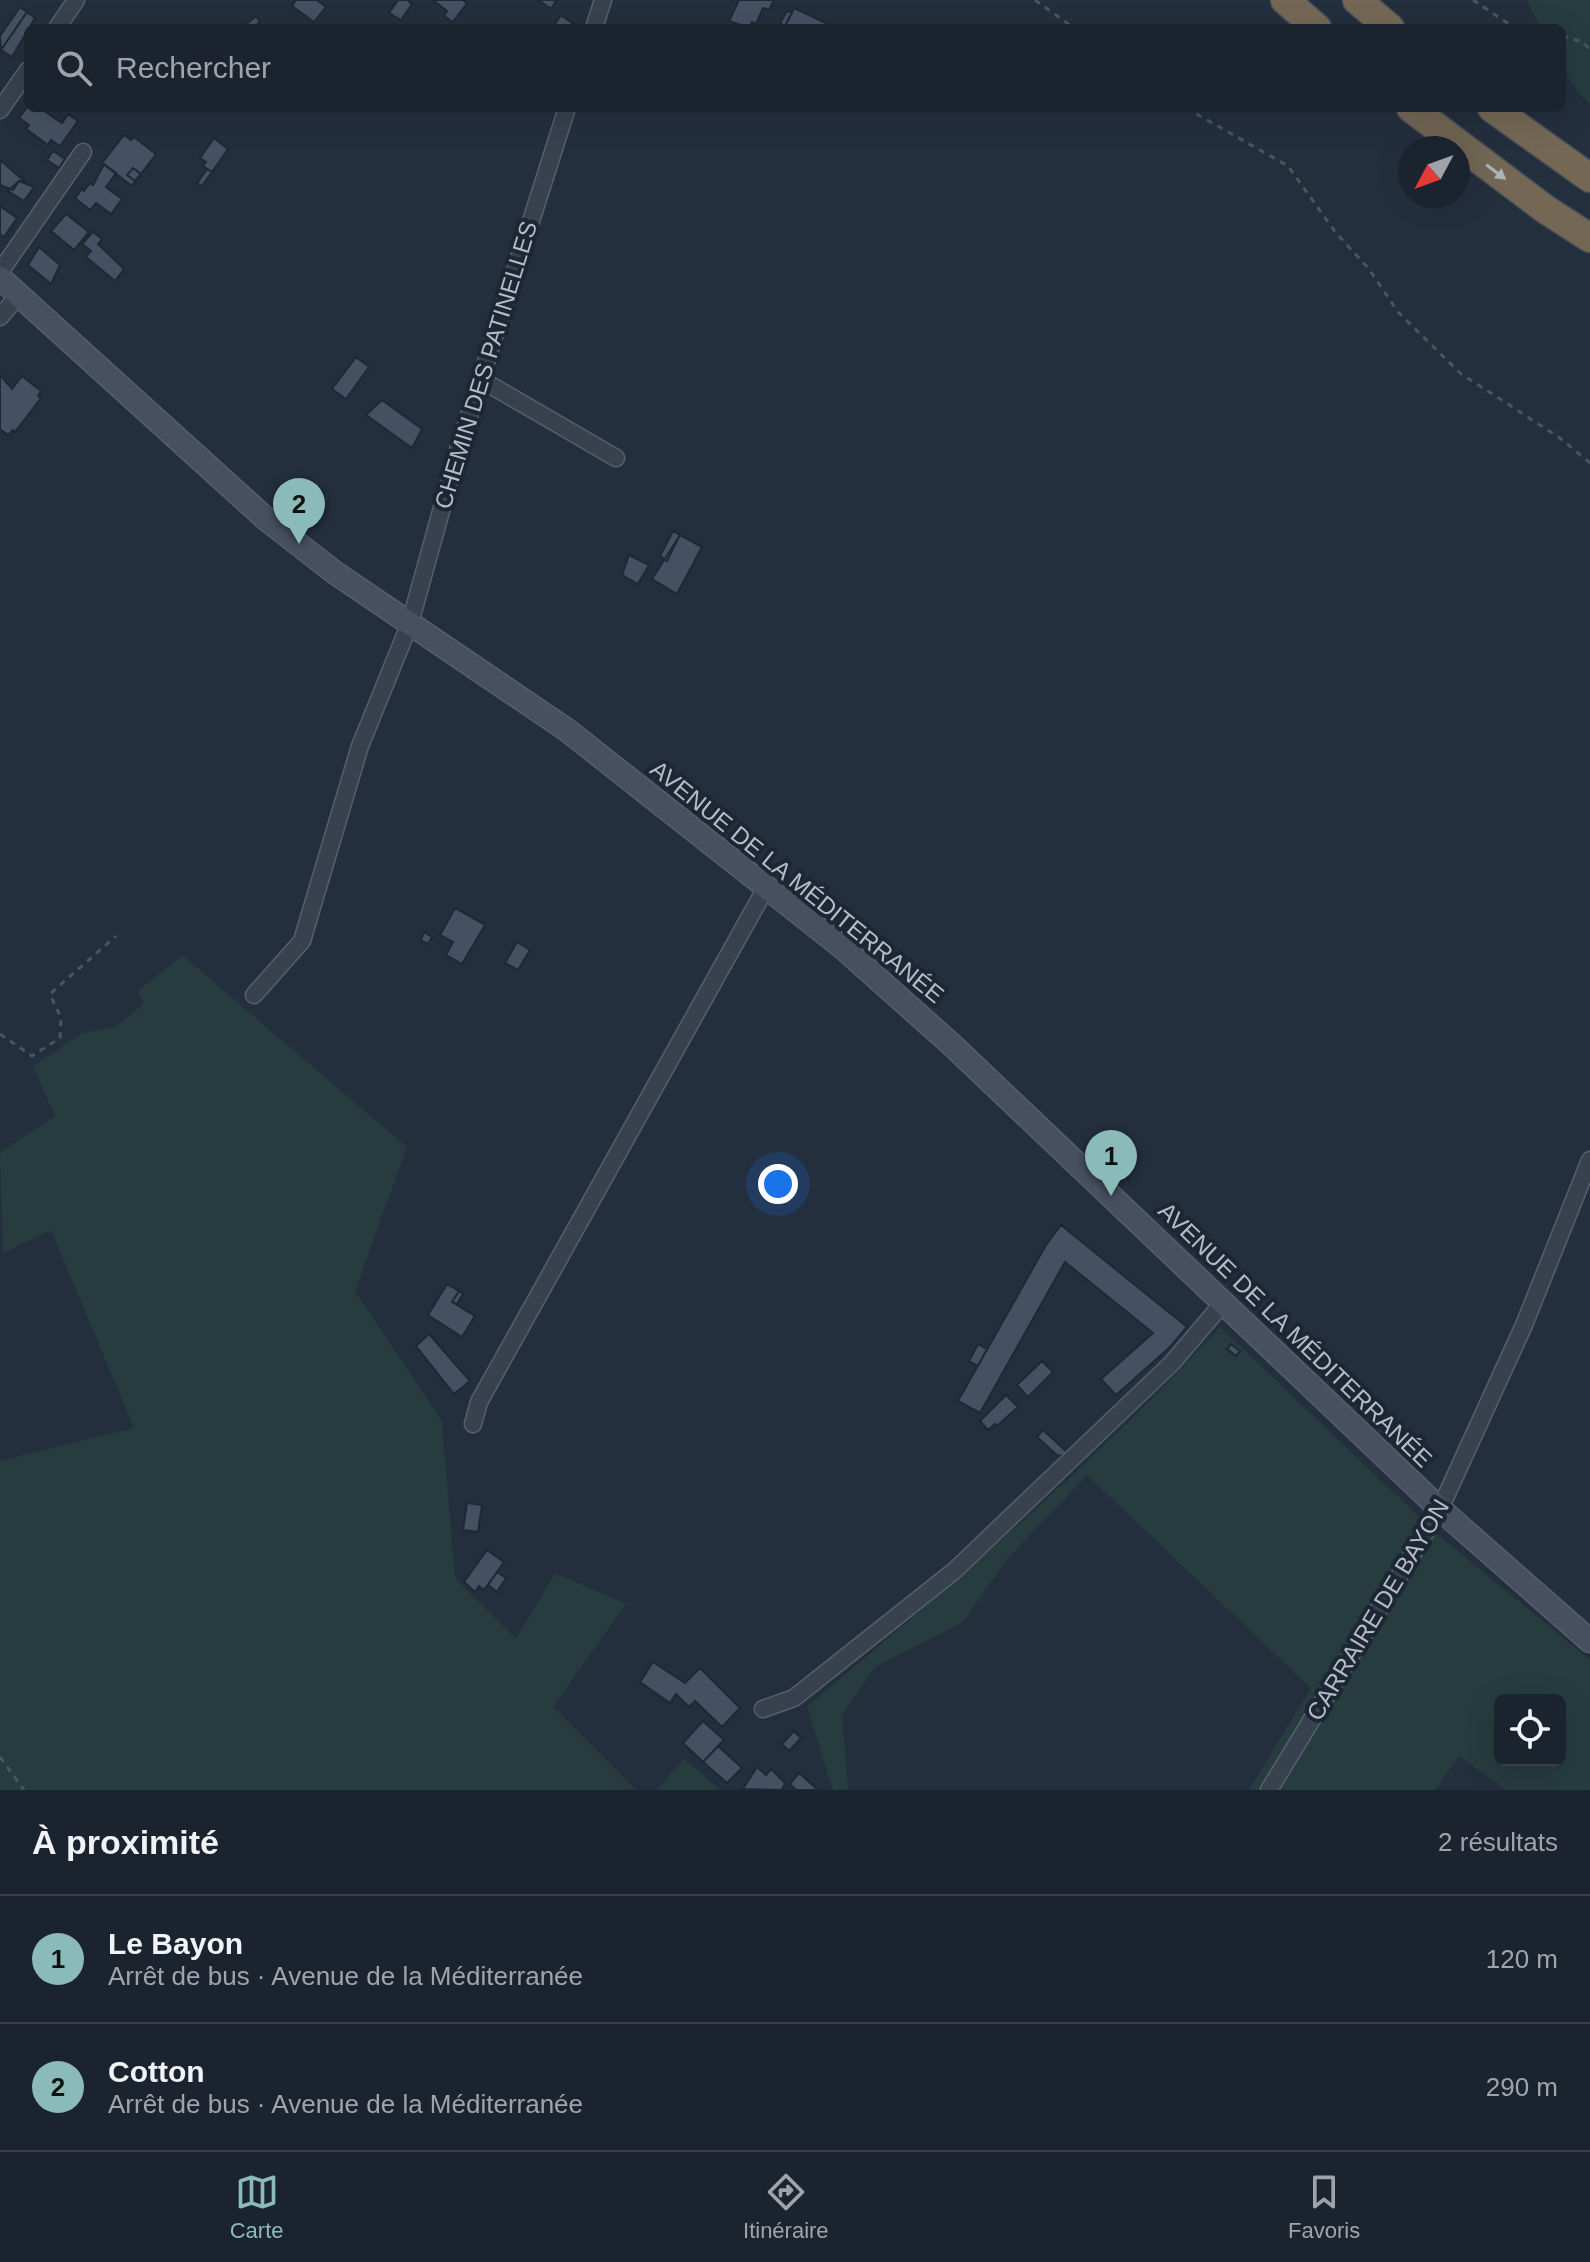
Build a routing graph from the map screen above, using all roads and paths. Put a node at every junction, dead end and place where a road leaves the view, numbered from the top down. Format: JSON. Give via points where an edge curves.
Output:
{"nodes":[{"id":1,"x":76,"y":0,"type":"edge"},
{"id":2,"x":603,"y":0,"type":"edge"},
{"id":3,"x":1035,"y":0,"type":"edge"},
{"id":4,"x":1285,"y":0,"type":"edge"},
{"id":5,"x":1357,"y":0,"type":"edge"},
{"id":6,"x":1473,"y":0,"type":"edge"},
{"id":7,"x":60,"y":24,"type":"edge"},
{"id":8,"x":595,"y":24,"type":"edge"},
{"id":9,"x":1068,"y":24,"type":"edge"},
{"id":10,"x":1312,"y":24,"type":"edge"},
{"id":11,"x":1385,"y":24,"type":"edge"},
{"id":12,"x":1509,"y":24,"type":"edge"},
{"id":13,"x":1566,"y":37,"type":"edge"},
{"id":14,"x":1590,"y":50,"type":"edge"},
{"id":15,"x":24,"y":76,"type":"edge"},
{"id":16,"x":0,"y":110,"type":"edge"},
{"id":17,"x":566,"y":112,"type":"edge"},
{"id":18,"x":1193,"y":112,"type":"edge"},
{"id":19,"x":1416,"y":112,"type":"edge"},
{"id":20,"x":1498,"y":112,"type":"edge"},
{"id":21,"x":83,"y":152,"type":"dead end"},
{"id":22,"x":1590,"y":178,"type":"edge"},
{"id":23,"x":1590,"y":238,"type":"edge"},
{"id":24,"x":0,"y":272,"type":"edge"},
{"id":25,"x":0,"y":278,"type":"edge"},
{"id":26,"x":19,"y":295,"type":"junction"},
{"id":27,"x":0,"y":317,"type":"edge"},
{"id":28,"x":480,"y":379,"type":"junction"},
{"id":29,"x":616,"y":458,"type":"dead end"},
{"id":30,"x":1590,"y":463,"type":"edge"},
{"id":31,"x":410,"y":623,"type":"junction"},
{"id":32,"x":767,"y":886,"type":"junction"},
{"id":33,"x":116,"y":936,"type":"dead end"},
{"id":34,"x":254,"y":995,"type":"dead end"},
{"id":35,"x":0,"y":1034,"type":"edge"},
{"id":36,"x":1590,"y":1160,"type":"edge"},
{"id":37,"x":1223,"y":1303,"type":"junction"},
{"id":38,"x":473,"y":1424,"type":"dead end"},
{"id":39,"x":1440,"y":1509,"type":"junction"},
{"id":40,"x":1590,"y":1641,"type":"edge"},
{"id":41,"x":763,"y":1709,"type":"dead end"},
{"id":42,"x":0,"y":1757,"type":"edge"},
{"id":43,"x":24,"y":1790,"type":"edge"},
{"id":44,"x":1269,"y":1790,"type":"edge"}],
"edges":[{"from":1,"to":7,"type":"street"},
{"from":2,"to":8,"type":"street"},
{"from":3,"to":9,"type":"path"},
{"from":4,"to":10,"type":"highway"},
{"from":5,"to":11,"type":"highway"},
{"from":6,"to":12,"type":"path"},
{"from":13,"to":14,"type":"path"},
{"from":15,"to":16,"type":"street"},
{"from":17,"to":28,"type":"street","name":"CHEMIN DES PATINELLES"},
{"from":18,"to":30,"type":"path","via":[[1288,166],[1398,312],[1460,373]]},
{"from":19,"to":23,"type":"highway","one_way":true},
{"from":20,"to":22,"type":"highway"},
{"from":21,"to":24,"type":"street"},
{"from":25,"to":26,"type":"main road","name":"AVENUE DE LA MÉDITERRANÉE"},
{"from":26,"to":27,"type":"street"},
{"from":26,"to":31,"type":"main road","name":"AVENUE DE LA MÉDITERRANÉE","via":[[266,519]]},
{"from":28,"to":29,"type":"street"},
{"from":28,"to":31,"type":"street","name":"CHEMIN DES PATINELLES"},
{"from":31,"to":32,"type":"main road","name":"AVENUE DE LA MÉDITERRANÉE","via":[[567,730]]},
{"from":31,"to":34,"type":"street","name":"CHEMIN DES PATINELLES","via":[[360,746],[302,941]]},
{"from":32,"to":37,"type":"main road","name":"AVENUE DE LA MÉDITERRANÉE","via":[[952,1045]]},
{"from":32,"to":38,"type":"street","via":[[486,1388]]},
{"from":33,"to":35,"type":"path","via":[[50,994],[61,1018],[60,1038],[32,1056]]},
{"from":36,"to":39,"type":"street","name":"CARRAIRE DE BAYON","via":[[1524,1325]]},
{"from":37,"to":39,"type":"main road","name":"AVENUE DE LA MÉDITERRANÉE"},
{"from":37,"to":41,"type":"street","via":[[1172,1363],[954,1571],[794,1698]]},
{"from":39,"to":40,"type":"main road","name":"AVENUE DE LA MÉDITERRANÉE"},
{"from":39,"to":44,"type":"street","name":"CARRAIRE DE BAYON"},
{"from":42,"to":43,"type":"path"}]}
